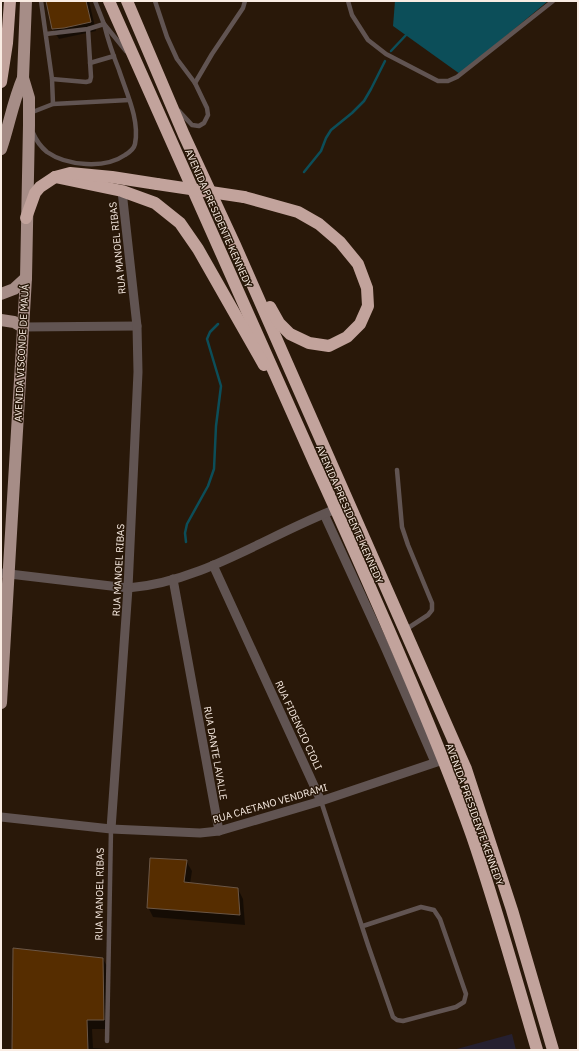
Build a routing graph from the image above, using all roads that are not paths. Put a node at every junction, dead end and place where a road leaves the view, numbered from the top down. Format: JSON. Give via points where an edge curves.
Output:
{"nodes":[{"id":1,"x":10,"y":1,"type":"edge"},
{"id":2,"x":26,"y":1,"type":"edge"},
{"id":3,"x":41,"y":1,"type":"edge"},
{"id":4,"x":95,"y":1,"type":"edge"},
{"id":5,"x":109,"y":1,"type":"edge"},
{"id":6,"x":154,"y":1,"type":"edge"},
{"id":7,"x":245,"y":1,"type":"edge"},
{"id":8,"x":348,"y":1,"type":"edge"},
{"id":9,"x":553,"y":1,"type":"edge"},
{"id":10,"x":129,"y":4,"type":"edge"},
{"id":11,"x":104,"y":24,"type":"junction"},
{"id":12,"x":88,"y":29,"type":"junction"},
{"id":13,"x":46,"y":34,"type":"junction"},
{"id":14,"x":4,"y":45,"type":"edge"},
{"id":15,"x":114,"y":56,"type":"junction"},
{"id":16,"x":90,"y":62,"type":"junction"},
{"id":17,"x":136,"y":63,"type":"junction"},
{"id":18,"x":23,"y":78,"type":"junction"},
{"id":19,"x":52,"y":79,"type":"junction"},
{"id":20,"x":1,"y":82,"type":"edge"},
{"id":21,"x":195,"y":83,"type":"junction"},
{"id":22,"x":129,"y":100,"type":"junction"},
{"id":23,"x":53,"y":104,"type":"junction"},
{"id":24,"x":172,"y":105,"type":"junction"},
{"id":25,"x":29,"y":119,"type":"junction"},
{"id":26,"x":1,"y":149,"type":"edge"},
{"id":27,"x":55,"y":177,"type":"junction"},
{"id":28,"x":122,"y":191,"type":"junction"},
{"id":29,"x":26,"y":218,"type":"junction"},
{"id":30,"x":235,"y":245,"type":"junction"},
{"id":31,"x":26,"y":278,"type":"junction"},
{"id":32,"x":1,"y":294,"type":"edge"},
{"id":33,"x":1,"y":320,"type":"edge"},
{"id":34,"x":137,"y":326,"type":"junction"},
{"id":35,"x":22,"y":327,"type":"junction"},
{"id":36,"x":315,"y":464,"type":"junction"},
{"id":37,"x":397,"y":470,"type":"dead end"},
{"id":38,"x":336,"y":509,"type":"junction"},
{"id":39,"x":324,"y":514,"type":"junction"},
{"id":40,"x":213,"y":565,"type":"junction"},
{"id":41,"x":4,"y":573,"type":"edge"},
{"id":42,"x":174,"y":579,"type":"junction"},
{"id":43,"x":128,"y":588,"type":"junction"},
{"id":44,"x":405,"y":630,"type":"junction"},
{"id":45,"x":1,"y":704,"type":"edge"},
{"id":46,"x":439,"y":761,"type":"junction"},
{"id":47,"x":321,"y":801,"type":"junction"},
{"id":48,"x":1,"y":817,"type":"edge"},
{"id":49,"x":110,"y":830,"type":"junction"},
{"id":50,"x":219,"y":831,"type":"junction"},
{"id":51,"x":363,"y":926,"type":"junction"},
{"id":52,"x":107,"y":1041,"type":"dead end"},
{"id":53,"x":537,"y":1050,"type":"edge"},
{"id":54,"x":553,"y":1050,"type":"edge"}],
"edges":[{"from":1,"to":14,"type":"highway"},
{"from":2,"to":18,"type":"main road"},
{"from":3,"to":13,"type":"lane"},
{"from":4,"to":11,"type":"lane"},
{"from":5,"to":17,"type":"highway","name":"AVENIDA PRESIDENTE KENNEDY"},
{"from":6,"to":21,"type":"lane","via":[[177,59]]},
{"from":7,"to":21,"type":"lane"},
{"from":8,"to":9,"type":"lane","via":[[352,16],[368,40],[386,54],[438,81],[448,81],[457,77]]},
{"from":10,"to":24,"type":"highway","name":"AVENIDA PRESIDENTE KENNEDY"},
{"from":11,"to":12,"type":"lane"},
{"from":11,"to":15,"type":"lane"},
{"from":11,"to":17,"type":"lane"},
{"from":12,"to":13,"type":"lane"},
{"from":12,"to":16,"type":"lane"},
{"from":13,"to":19,"type":"lane"},
{"from":14,"to":20,"type":"highway"},
{"from":15,"to":16,"type":"lane"},
{"from":15,"to":22,"type":"lane"},
{"from":16,"to":19,"type":"lane","via":[[90,81]]},
{"from":17,"to":36,"type":"highway","name":"AVENIDA PRESIDENTE KENNEDY"},
{"from":18,"to":25,"type":"main road","name":"AVENIDA VISCONDE DE MAUÁ","via":[[28,98]]},
{"from":18,"to":26,"type":"main road"},
{"from":19,"to":23,"type":"lane"},
{"from":21,"to":24,"type":"lane","via":[[207,108],[208,114],[204,123],[200,126],[192,125]]},
{"from":22,"to":23,"type":"lane"},
{"from":22,"to":25,"type":"lane","via":[[135,118],[135,144],[125,155],[105,163],[81,163],[48,152],[41,146]]},
{"from":23,"to":25,"type":"lane"},
{"from":24,"to":30,"type":"highway","name":"AVENIDA PRESIDENTE KENNEDY"},
{"from":25,"to":29,"type":"main road","name":"AVENIDA VISCONDE DE MAUÁ"},
{"from":27,"to":28,"type":"highway"},
{"from":27,"to":29,"type":"highway","via":[[35,193]]},
{"from":27,"to":30,"type":"highway","bridge":true,"via":[[70,174],[112,177],[244,197],[298,212],[340,242],[358,264],[367,288],[368,306],[360,324],[347,337],[329,346],[310,343],[290,334],[279,323]]},
{"from":28,"to":34,"type":"street","name":"RUA MANOEL RIBAS"},
{"from":28,"to":36,"type":"highway","via":[[155,203],[185,229],[276,387]]},
{"from":29,"to":31,"type":"main road","name":"AVENIDA VISCONDE DE MAUÁ"},
{"from":30,"to":44,"type":"highway","name":"AVENIDA PRESIDENTE KENNEDY"},
{"from":31,"to":32,"type":"main road","via":[[14,289]]},
{"from":31,"to":35,"type":"main road","name":"AVENIDA VISCONDE DE MAUÁ"},
{"from":33,"to":35,"type":"main road","via":[[14,322]]},
{"from":34,"to":35,"type":"street"},
{"from":34,"to":43,"type":"street","name":"RUA MANOEL RIBAS","via":[[138,372]]},
{"from":35,"to":41,"type":"main road","name":"AVENIDA VISCONDE DE MAUÁ"},
{"from":36,"to":38,"type":"highway","name":"AVENIDA PRESIDENTE KENNEDY"},
{"from":37,"to":44,"type":"lane","via":[[402,527],[432,603],[432,610],[428,615]]},
{"from":38,"to":39,"type":"street"},
{"from":38,"to":46,"type":"highway","name":"AVENIDA PRESIDENTE KENNEDY","via":[[407,671]]},
{"from":39,"to":40,"type":"street"},
{"from":39,"to":46,"type":"street"},
{"from":40,"to":42,"type":"street"},
{"from":40,"to":47,"type":"street","name":"RUA FIDENCIO CIOLI"},
{"from":41,"to":43,"type":"street"},
{"from":41,"to":45,"type":"main road","name":"AVENIDA VISCONDE DE MAUÁ"},
{"from":42,"to":43,"type":"street","via":[[149,586]]},
{"from":42,"to":50,"type":"street","name":"RUA DANTE LAVALLE"},
{"from":43,"to":49,"type":"street","name":"RUA MANOEL RIBAS"},
{"from":44,"to":54,"type":"highway","name":"AVENIDA PRESIDENTE KENNEDY","via":[[466,769],[512,910]]},
{"from":46,"to":47,"type":"street","name":"RUA CAETANO VENDRAMI"},
{"from":46,"to":53,"type":"highway","name":"AVENIDA PRESIDENTE KENNEDY","via":[[472,836]]},
{"from":47,"to":50,"type":"street","name":"RUA CAETANO VENDRAMI"},
{"from":47,"to":51,"type":"lane","name":"RUA FIDENCIO CIOLI"},
{"from":48,"to":49,"type":"street","name":"RUA CAETANO VENDRAMI"},
{"from":49,"to":50,"type":"street","name":"RUA CAETANO VENDRAMI","via":[[200,833]]},
{"from":49,"to":52,"type":"lane","name":"RUA MANOEL RIBAS"},
{"from":51,"to":51,"type":"lane","name":"RUA FIDENCIO CIOLI","via":[[393,1017],[403,1021],[456,1008],[464,1002],[466,994],[440,919],[434,910],[421,907]]}]}
